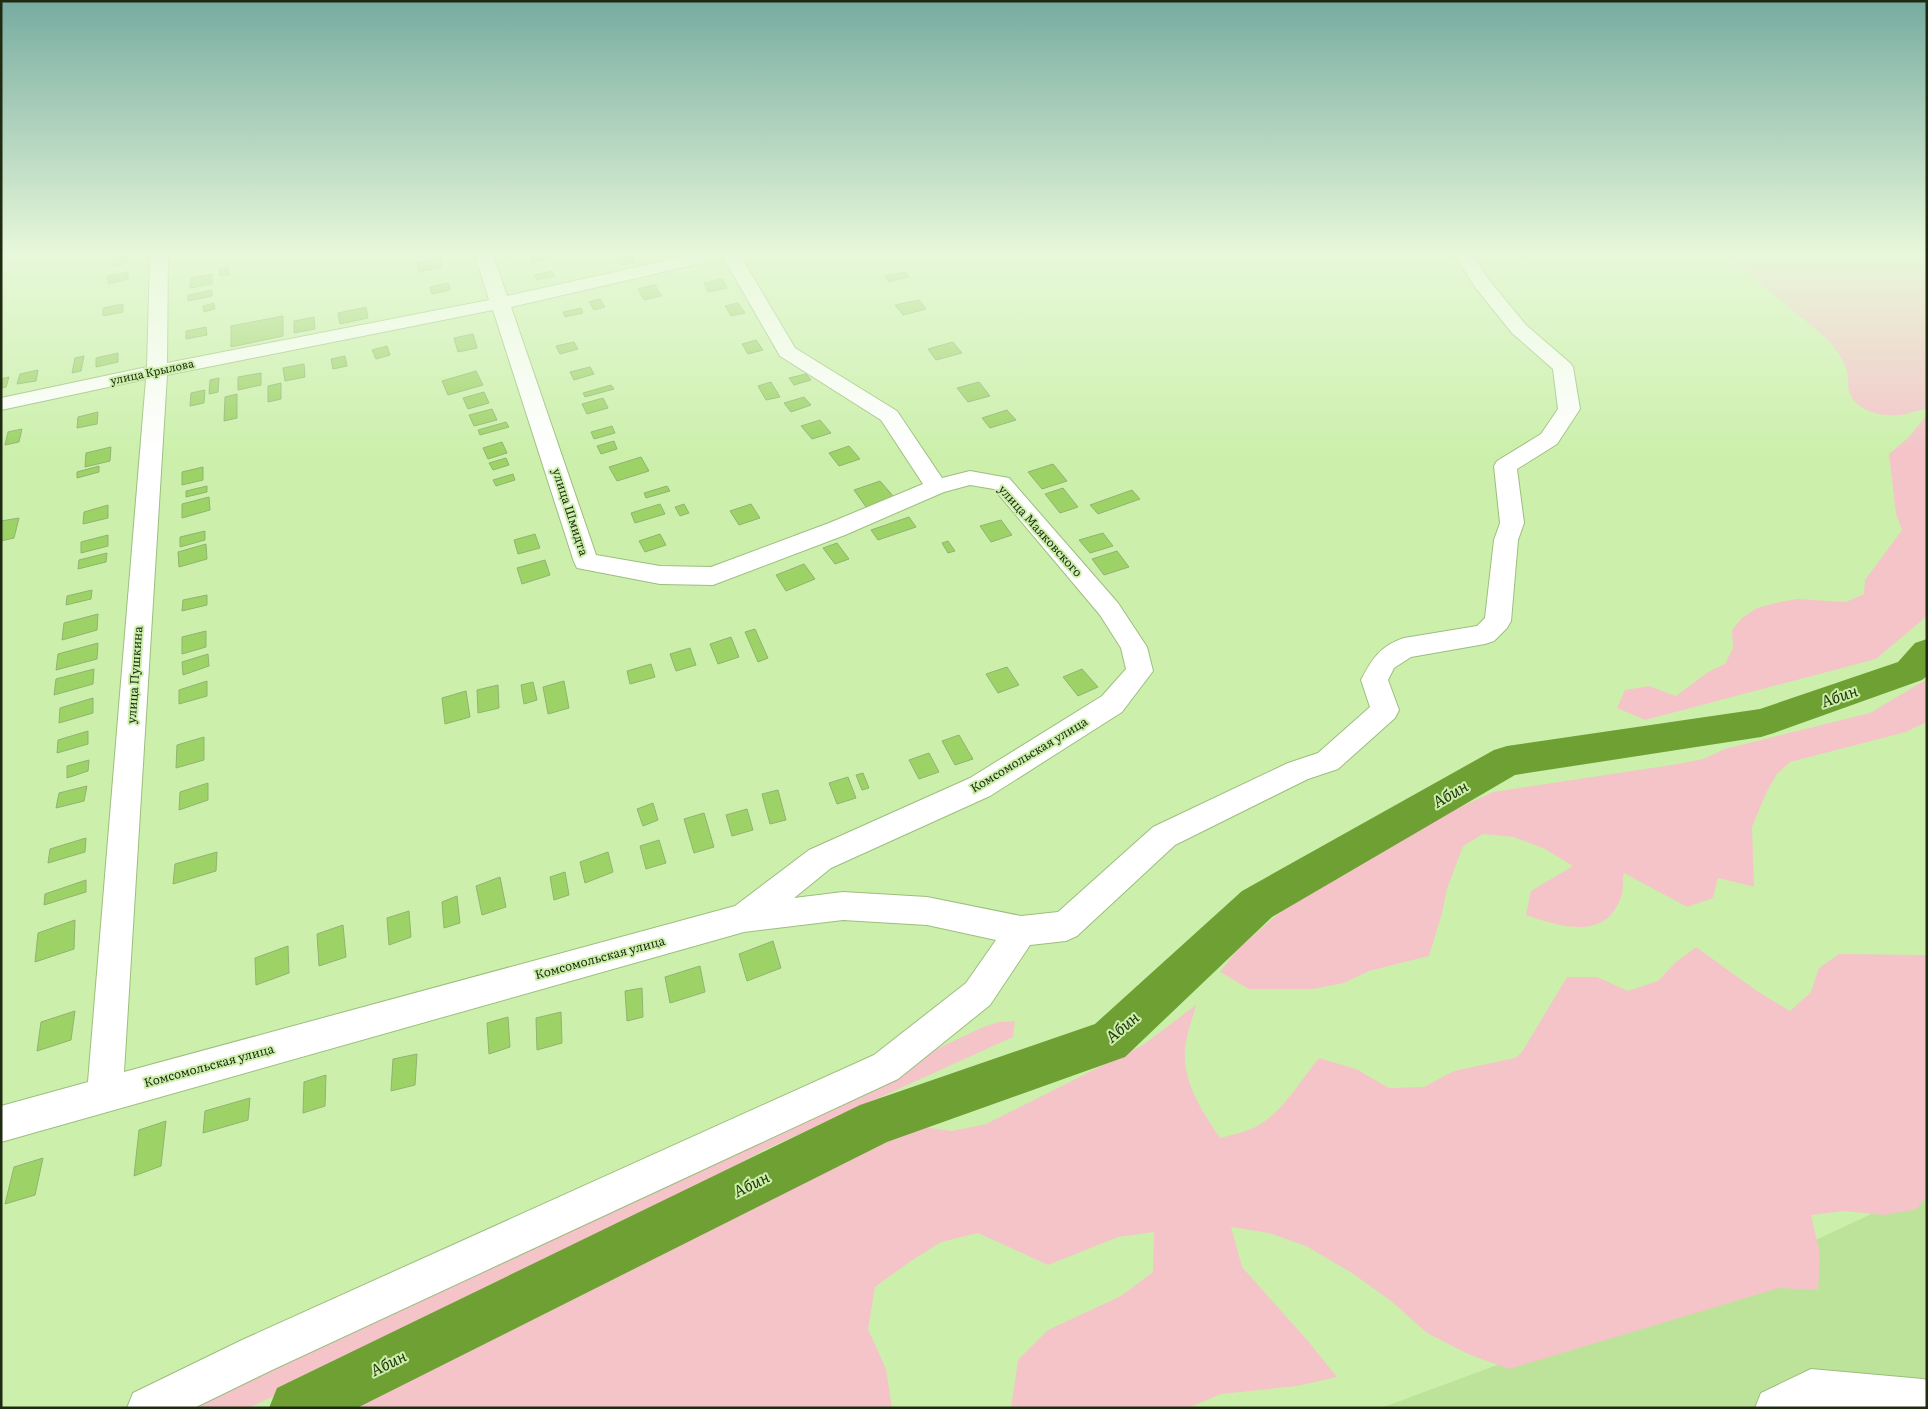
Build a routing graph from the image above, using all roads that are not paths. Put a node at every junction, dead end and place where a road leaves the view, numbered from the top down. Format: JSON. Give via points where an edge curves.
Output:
{"nodes":[{"id":1,"x":158,"y":321,"type":"edge"},
{"id":2,"x":411,"y":321,"type":"edge"},
{"id":3,"x":507,"y":321,"type":"edge"},
{"id":4,"x":770,"y":321,"type":"edge"},
{"id":5,"x":1512,"y":321,"type":"edge"},
{"id":6,"x":157,"y":371,"type":"junction"},
{"id":7,"x":1,"y":404,"type":"edge"},
{"id":8,"x":936,"y":487,"type":"junction"},
{"id":9,"x":1140,"y":671,"type":"joint"},
{"id":10,"x":744,"y":918,"type":"junction"},
{"id":11,"x":1020,"y":931,"type":"junction"},
{"id":12,"x":105,"y":1095,"type":"junction"},
{"id":13,"x":1,"y":1124,"type":"edge"},
{"id":14,"x":1927,"y":1402,"type":"edge"},
{"id":15,"x":148,"y":1408,"type":"edge"},
{"id":16,"x":1776,"y":1408,"type":"edge"}],
"edges":[{"from":1,"to":6,"type":"street","name":"улица Пушкина"},
{"from":2,"to":6,"type":"street","name":"улица Крылова"},
{"from":3,"to":8,"type":"street","name":"улица Шмидта","via":[[586,562],[660,575],[713,576]]},
{"from":4,"to":8,"type":"street","via":[[788,352],[890,416]]},
{"from":5,"to":11,"type":"street","via":[[1562,367],[1569,408],[1549,439],[1505,466],[1512,523],[1506,540],[1498,621],[1485,634],[1404,648],[1385,661],[1374,680],[1385,710],[1328,761],[1298,771],[1164,836],[1066,926]]},
{"from":6,"to":7,"type":"street","name":"улица Крылова"},
{"from":6,"to":12,"type":"street","name":"улица Пушкина"},
{"from":8,"to":9,"type":"street","name":"улица Маяковского","via":[[970,478],[1001,483],[1109,609],[1134,647]]},
{"from":9,"to":10,"type":"street","name":"Комсомольская улица","via":[[1112,704],[1088,720],[980,787],[820,859]]},
{"from":10,"to":11,"type":"street","via":[[843,906],[927,912]]},
{"from":10,"to":12,"type":"street","name":"Комсомольская улица"},
{"from":11,"to":15,"type":"street","via":[[978,994],[886,1067]]},
{"from":12,"to":13,"type":"street","name":"Комсомольская улица"},
{"from":14,"to":16,"type":"street","via":[[1811,1390]]}]}
